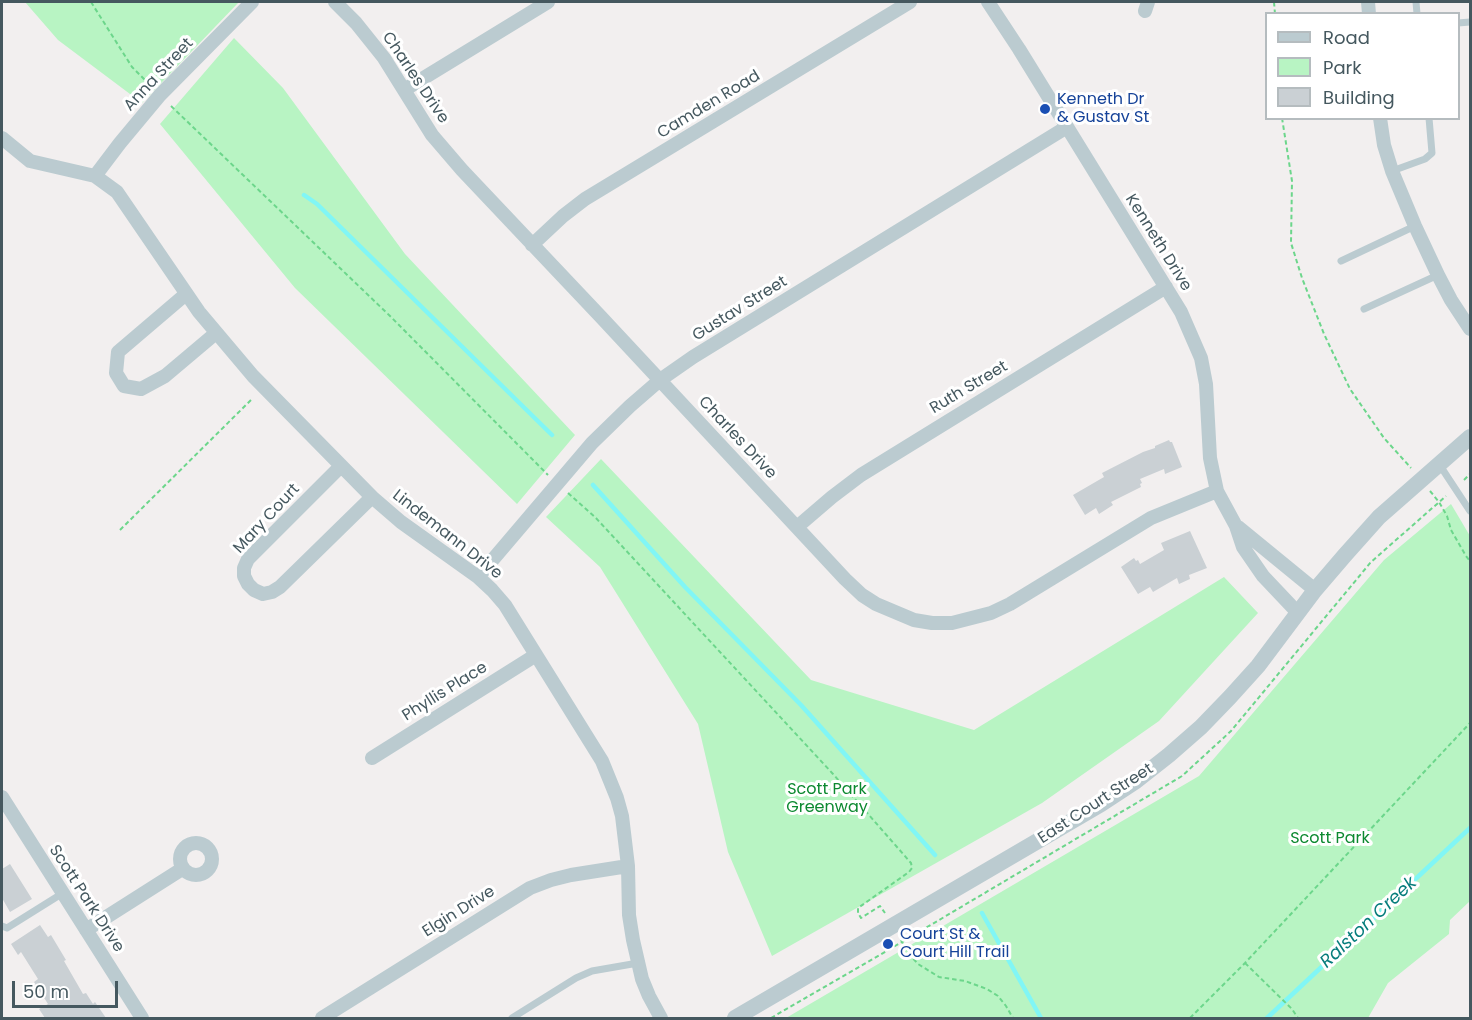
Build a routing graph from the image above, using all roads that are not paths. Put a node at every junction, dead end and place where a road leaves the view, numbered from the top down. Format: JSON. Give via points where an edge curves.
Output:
{"nodes":[{"id":1,"x":252,"y":2,"type":"edge"},
{"id":2,"x":335,"y":2,"type":"edge"},
{"id":3,"x":548,"y":2,"type":"edge"},
{"id":4,"x":910,"y":2,"type":"edge"},
{"id":5,"x":988,"y":2,"type":"edge"},
{"id":6,"x":404,"y":90,"type":"junction"},
{"id":7,"x":1380,"y":120,"type":"edge"},
{"id":8,"x":1429,"y":120,"type":"edge"},
{"id":9,"x":1067,"y":127,"type":"junction"},
{"id":10,"x":2,"y":138,"type":"edge"},
{"id":11,"x":1392,"y":171,"type":"junction"},
{"id":12,"x":96,"y":176,"type":"junction"},
{"id":13,"x":1415,"y":226,"type":"junction"},
{"id":14,"x":532,"y":245,"type":"junction"},
{"id":15,"x":1341,"y":261,"type":"dead end"},
{"id":16,"x":1438,"y":275,"type":"junction"},
{"id":17,"x":1166,"y":287,"type":"junction"},
{"id":18,"x":186,"y":294,"type":"junction"},
{"id":19,"x":1364,"y":309,"type":"dead end"},
{"id":20,"x":1470,"y":329,"type":"edge"},
{"id":21,"x":216,"y":333,"type":"junction"},
{"id":22,"x":660,"y":380,"type":"junction"},
{"id":23,"x":1470,"y":437,"type":"edge"},
{"id":24,"x":1439,"y":464,"type":"junction"},
{"id":25,"x":341,"y":466,"type":"junction"},
{"id":26,"x":1217,"y":491,"type":"junction"},
{"id":27,"x":372,"y":497,"type":"junction"},
{"id":28,"x":1470,"y":511,"type":"edge"},
{"id":29,"x":1236,"y":526,"type":"junction"},
{"id":30,"x":797,"y":527,"type":"junction"},
{"id":31,"x":478,"y":577,"type":"junction"},
{"id":32,"x":1315,"y":590,"type":"junction"},
{"id":33,"x":1298,"y":613,"type":"junction"},
{"id":34,"x":536,"y":655,"type":"junction"},
{"id":35,"x":372,"y":758,"type":"dead end"},
{"id":36,"x":2,"y":797,"type":"edge"},
{"id":37,"x":628,"y":866,"type":"junction"},
{"id":38,"x":182,"y":869,"type":"dead end"},
{"id":39,"x":63,"y":893,"type":"junction"},
{"id":40,"x":2,"y":926,"type":"edge"},
{"id":41,"x":86,"y":930,"type":"junction"},
{"id":42,"x":638,"y":963,"type":"junction"},
{"id":43,"x":142,"y":1018,"type":"edge"},
{"id":44,"x":322,"y":1018,"type":"edge"},
{"id":45,"x":512,"y":1018,"type":"edge"},
{"id":46,"x":661,"y":1018,"type":"edge"},
{"id":47,"x":735,"y":1018,"type":"edge"}],
"edges":[{"from":1,"to":12,"type":"street","name":"Anna Street","via":[[160,95]]},
{"from":2,"to":6,"type":"street","name":"Charles Drive","via":[[356,22]]},
{"from":3,"to":6,"type":"street"},
{"from":4,"to":14,"type":"street","name":"Camden Road","via":[[585,200]]},
{"from":5,"to":9,"type":"street","name":"Kenneth Drive"},
{"from":6,"to":14,"type":"street","name":"Charles Drive","via":[[432,135]]},
{"from":7,"to":11,"type":"street"},
{"from":8,"to":11,"type":"lane","via":[[1432,153]]},
{"from":9,"to":17,"type":"street","name":"Kenneth Drive"},
{"from":9,"to":22,"type":"street","name":"Gustav Street"},
{"from":10,"to":12,"type":"street","name":"Lindemann Drive","via":[[30,161]]},
{"from":11,"to":13,"type":"street"},
{"from":12,"to":18,"type":"street","name":"Lindemann Drive","via":[[117,192]]},
{"from":13,"to":15,"type":"lane"},
{"from":13,"to":16,"type":"street"},
{"from":14,"to":22,"type":"street","name":"Charles Drive"},
{"from":16,"to":19,"type":"lane"},
{"from":16,"to":20,"type":"street"},
{"from":17,"to":26,"type":"street","name":"Kenneth Drive","via":[[1201,358],[1210,458]]},
{"from":17,"to":30,"type":"street","name":"Ruth Street","via":[[861,475]]},
{"from":18,"to":21,"type":"street","name":"Lindemann Drive"},
{"from":18,"to":21,"type":"street","via":[[118,352],[116,373],[124,386],[141,389],[165,376]]},
{"from":21,"to":25,"type":"street","name":"Lindemann Drive"},
{"from":22,"to":30,"type":"street","name":"Charles Drive"},
{"from":22,"to":31,"type":"street","name":"Gustav Street","via":[[591,443]]},
{"from":23,"to":24,"type":"street","name":"East Court Street"},
{"from":24,"to":28,"type":"lane"},
{"from":24,"to":32,"type":"street","name":"East Court Street","via":[[1379,517]]},
{"from":25,"to":27,"type":"street","name":"Lindemann Drive"},
{"from":25,"to":27,"type":"street","name":"Mary Court","via":[[248,559],[244,568],[248,584],[263,594],[280,587]]},
{"from":26,"to":29,"type":"street","name":"Kenneth Drive"},
{"from":26,"to":30,"type":"street","name":"Charles Drive","via":[[1152,518],[991,614],[952,623],[914,620],[876,604],[845,579]]},
{"from":27,"to":31,"type":"street","name":"Lindemann Drive"},
{"from":29,"to":32,"type":"street","name":"Kenneth Drive"},
{"from":29,"to":33,"type":"street","name":"Kenneth Drive","via":[[1243,547],[1263,576]]},
{"from":31,"to":34,"type":"street","name":"Lindemann Drive","via":[[505,605]]},
{"from":32,"to":33,"type":"street","name":"East Court Street"},
{"from":33,"to":47,"type":"street","name":"East Court Street","via":[[1230,697],[1136,781]]},
{"from":34,"to":35,"type":"street","name":"Phyllis Place"},
{"from":34,"to":37,"type":"street","name":"Lindemann Drive","via":[[609,774],[622,816]]},
{"from":36,"to":39,"type":"street","name":"Scott Park Drive"},
{"from":37,"to":42,"type":"street","name":"Lindemann Drive","via":[[629,915]]},
{"from":37,"to":44,"type":"street","name":"Elgin Drive","via":[[571,875],[530,888]]},
{"from":38,"to":41,"type":"street"},
{"from":39,"to":40,"type":"lane","via":[[7,928]]},
{"from":39,"to":41,"type":"street","name":"Scott Park Drive"},
{"from":41,"to":43,"type":"street","name":"Scott Park Drive"},
{"from":42,"to":45,"type":"lane","via":[[592,971]]},
{"from":42,"to":46,"type":"street","name":"Lindemann Drive"}]}
